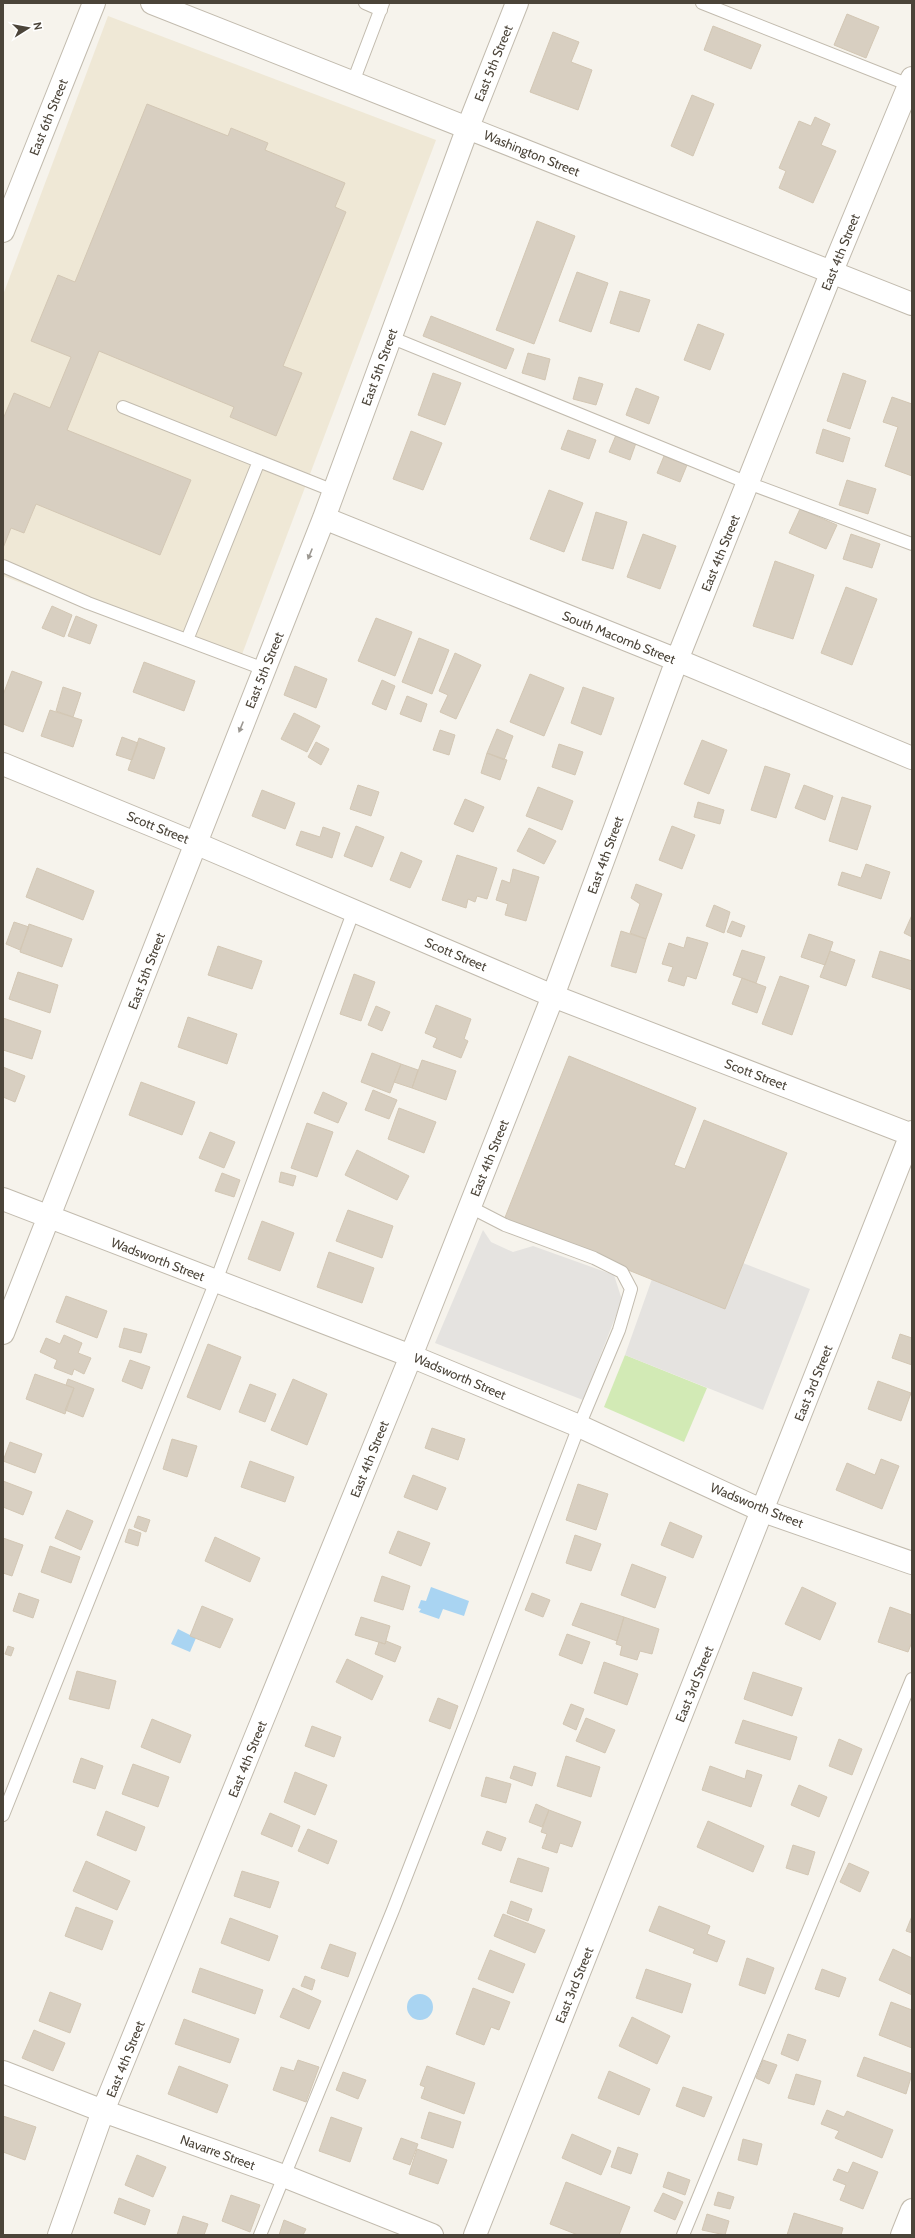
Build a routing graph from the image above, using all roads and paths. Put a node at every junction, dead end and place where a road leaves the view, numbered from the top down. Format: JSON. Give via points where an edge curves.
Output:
{"nodes":[{"id":1,"x":94,"y":3,"type":"edge"},
{"id":2,"x":152,"y":3,"type":"edge"},
{"id":3,"x":365,"y":3,"type":"edge"},
{"id":4,"x":517,"y":3,"type":"edge"},
{"id":5,"x":702,"y":3,"type":"edge"},
{"id":6,"x":382,"y":6,"type":"edge"},
{"id":7,"x":353,"y":82,"type":"junction"},
{"id":8,"x":911,"y":83,"type":"edge"},
{"id":9,"x":468,"y":127,"type":"junction"},
{"id":10,"x":3,"y":231,"type":"edge"},
{"id":11,"x":832,"y":271,"type":"junction"},
{"id":12,"x":912,"y":304,"type":"edge"},
{"id":13,"x":390,"y":337,"type":"junction"},
{"id":14,"x":123,"y":407,"type":"dead end"},
{"id":15,"x":259,"y":461,"type":"junction"},
{"id":16,"x":748,"y":483,"type":"junction"},
{"id":17,"x":334,"y":491,"type":"junction"},
{"id":18,"x":324,"y":518,"type":"junction"},
{"id":19,"x":912,"y":544,"type":"edge"},
{"id":20,"x":3,"y":566,"type":"edge"},
{"id":21,"x":187,"y":640,"type":"junction"},
{"id":22,"x":677,"y":660,"type":"junction"},
{"id":23,"x":264,"y":669,"type":"junction"},
{"id":24,"x":912,"y":758,"type":"edge"},
{"id":25,"x":4,"y":768,"type":"edge"},
{"id":26,"x":196,"y":843,"type":"junction"},
{"id":27,"x":354,"y":910,"type":"junction"},
{"id":28,"x":554,"y":996,"type":"junction"},
{"id":29,"x":912,"y":1134,"type":"edge"},
{"id":30,"x":3,"y":1199,"type":"edge"},
{"id":31,"x":470,"y":1207,"type":"junction"},
{"id":32,"x":50,"y":1218,"type":"junction"},
{"id":33,"x":216,"y":1281,"type":"junction"},
{"id":34,"x":3,"y":1333,"type":"edge"},
{"id":35,"x":411,"y":1356,"type":"junction"},
{"id":36,"x":579,"y":1426,"type":"junction"},
{"id":37,"x":763,"y":1511,"type":"junction"},
{"id":38,"x":912,"y":1563,"type":"edge"},
{"id":39,"x":912,"y":1679,"type":"edge"},
{"id":40,"x":3,"y":1815,"type":"edge"},
{"id":41,"x":3,"y":2072,"type":"edge"},
{"id":42,"x":103,"y":2111,"type":"junction"},
{"id":43,"x":284,"y":2176,"type":"junction"},
{"id":44,"x":912,"y":2210,"type":"edge"},
{"id":45,"x":59,"y":2235,"type":"edge"},
{"id":46,"x":260,"y":2235,"type":"edge"},
{"id":47,"x":432,"y":2235,"type":"edge"},
{"id":48,"x":475,"y":2235,"type":"edge"},
{"id":49,"x":684,"y":2235,"type":"edge"},
{"id":50,"x":902,"y":2235,"type":"edge"}],
"edges":[{"from":1,"to":10,"type":"street","name":"East 6th Street"},
{"from":2,"to":7,"type":"street","name":"Washington Street"},
{"from":3,"to":6,"type":"lane"},
{"from":4,"to":9,"type":"street","name":"East 5th Street"},
{"from":5,"to":8,"type":"lane"},
{"from":6,"to":7,"type":"lane"},
{"from":7,"to":9,"type":"street","name":"Washington Street"},
{"from":8,"to":11,"type":"street","name":"East 4th Street"},
{"from":9,"to":11,"type":"street","name":"Washington Street"},
{"from":9,"to":13,"type":"street","name":"East 5th Street"},
{"from":11,"to":12,"type":"street","name":"Washington Street"},
{"from":11,"to":16,"type":"street","name":"East 4th Street"},
{"from":13,"to":16,"type":"lane"},
{"from":13,"to":17,"type":"street","name":"East 5th Street"},
{"from":14,"to":15,"type":"lane"},
{"from":15,"to":17,"type":"lane"},
{"from":15,"to":21,"type":"lane"},
{"from":16,"to":19,"type":"lane"},
{"from":16,"to":22,"type":"street","name":"East 4th Street"},
{"from":17,"to":18,"type":"street","name":"East 5th Street"},
{"from":18,"to":22,"type":"street","name":"South Macomb Street"},
{"from":18,"to":23,"type":"street","name":"East 5th Street","one_way":true},
{"from":20,"to":21,"type":"lane","via":[[88,603]]},
{"from":21,"to":23,"type":"lane"},
{"from":22,"to":24,"type":"street","name":"South Macomb Street"},
{"from":22,"to":28,"type":"street","name":"East 4th Street"},
{"from":23,"to":26,"type":"street","name":"East 5th Street","one_way":true},
{"from":25,"to":26,"type":"street","name":"Scott Street"},
{"from":26,"to":27,"type":"street","name":"Scott Street"},
{"from":26,"to":32,"type":"street","name":"East 5th Street"},
{"from":27,"to":28,"type":"street","name":"Scott Street"},
{"from":27,"to":33,"type":"lane"},
{"from":28,"to":29,"type":"street","name":"Scott Street"},
{"from":28,"to":31,"type":"street","name":"East 4th Street"},
{"from":29,"to":37,"type":"street","name":"East 3rd Street"},
{"from":30,"to":32,"type":"street","name":"Wadsworth Street"},
{"from":31,"to":35,"type":"street","name":"East 4th Street"},
{"from":31,"to":36,"type":"lane","via":[[505,1225],[594,1258],[622,1272],[631,1288],[619,1330]]},
{"from":32,"to":33,"type":"street","name":"Wadsworth Street"},
{"from":32,"to":34,"type":"street","name":"East 5th Street"},
{"from":33,"to":35,"type":"street","name":"Wadsworth Street"},
{"from":33,"to":40,"type":"lane"},
{"from":35,"to":36,"type":"street","name":"Wadsworth Street"},
{"from":35,"to":42,"type":"street","name":"East 4th Street"},
{"from":36,"to":37,"type":"street","name":"Wadsworth Street"},
{"from":36,"to":43,"type":"lane","via":[[398,1895]]},
{"from":37,"to":38,"type":"street","name":"Wadsworth Street"},
{"from":37,"to":48,"type":"street","name":"East 3rd Street"},
{"from":39,"to":49,"type":"lane"},
{"from":41,"to":42,"type":"street","name":"Navarre Street"},
{"from":42,"to":43,"type":"street","name":"Navarre Street"},
{"from":42,"to":45,"type":"street","name":"East 4th Street"},
{"from":43,"to":46,"type":"lane"},
{"from":43,"to":47,"type":"street","name":"Navarre Street"},
{"from":44,"to":50,"type":"street"}]}
